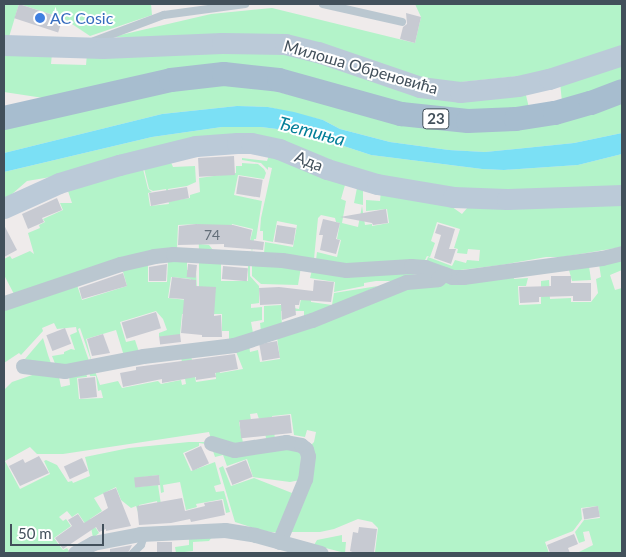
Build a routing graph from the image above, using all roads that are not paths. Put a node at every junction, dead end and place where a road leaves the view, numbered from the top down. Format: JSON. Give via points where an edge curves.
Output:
{"nodes":[{"id":1,"x":245,"y":4,"type":"edge"},
{"id":2,"x":323,"y":4,"type":"edge"},
{"id":3,"x":402,"y":22,"type":"dead end"},
{"id":4,"x":4,"y":44,"type":"edge"},
{"id":5,"x":84,"y":48,"type":"junction"},
{"id":6,"x":622,"y":54,"type":"edge"},
{"id":7,"x":622,"y":91,"type":"edge"},
{"id":8,"x":6,"y":115,"type":"edge"},
{"id":9,"x":622,"y":195,"type":"edge"},
{"id":10,"x":4,"y":208,"type":"edge"},
{"id":11,"x":622,"y":253,"type":"edge"},
{"id":12,"x":444,"y":274,"type":"junction"},
{"id":13,"x":4,"y":302,"type":"edge"},
{"id":14,"x":23,"y":366,"type":"dead end"},
{"id":15,"x":210,"y":443,"type":"dead end"},
{"id":16,"x":145,"y":533,"type":"junction"},
{"id":17,"x":279,"y":542,"type":"junction"},
{"id":18,"x":75,"y":553,"type":"edge"},
{"id":19,"x":133,"y":553,"type":"edge"},
{"id":20,"x":321,"y":553,"type":"edge"}],
"edges":[{"from":1,"to":5,"type":"lane","via":[[164,16],[96,39]]},
{"from":2,"to":3,"type":"lane"},
{"from":4,"to":5,"type":"street","name":"Милоша Обреновића"},
{"from":5,"to":6,"type":"street","name":"Милоша Обреновића","via":[[285,44],[420,87],[460,92],[549,79]]},
{"from":7,"to":8,"type":"main road","number":"23","via":[[591,104],[555,113],[468,121],[401,114],[279,80],[224,74],[171,80]]},
{"from":9,"to":10,"type":"street","name":"Ада","via":[[507,199],[453,197],[378,184],[328,169],[279,149],[237,143],[196,146],[119,165],[59,183]]},
{"from":11,"to":12,"type":"street","via":[[476,276]]},
{"from":12,"to":13,"type":"street","via":[[425,267],[346,270],[282,260],[173,254],[120,264]]},
{"from":12,"to":14,"type":"street","via":[[438,279],[406,282],[312,320],[234,345],[143,356],[65,371]]},
{"from":15,"to":17,"type":"street","via":[[234,450],[286,442],[306,449],[305,479]]},
{"from":16,"to":17,"type":"street","via":[[238,530]]},
{"from":16,"to":18,"type":"street","via":[[93,543]]},
{"from":16,"to":19,"type":"lane","via":[[142,545]]},
{"from":17,"to":20,"type":"street"}]}
